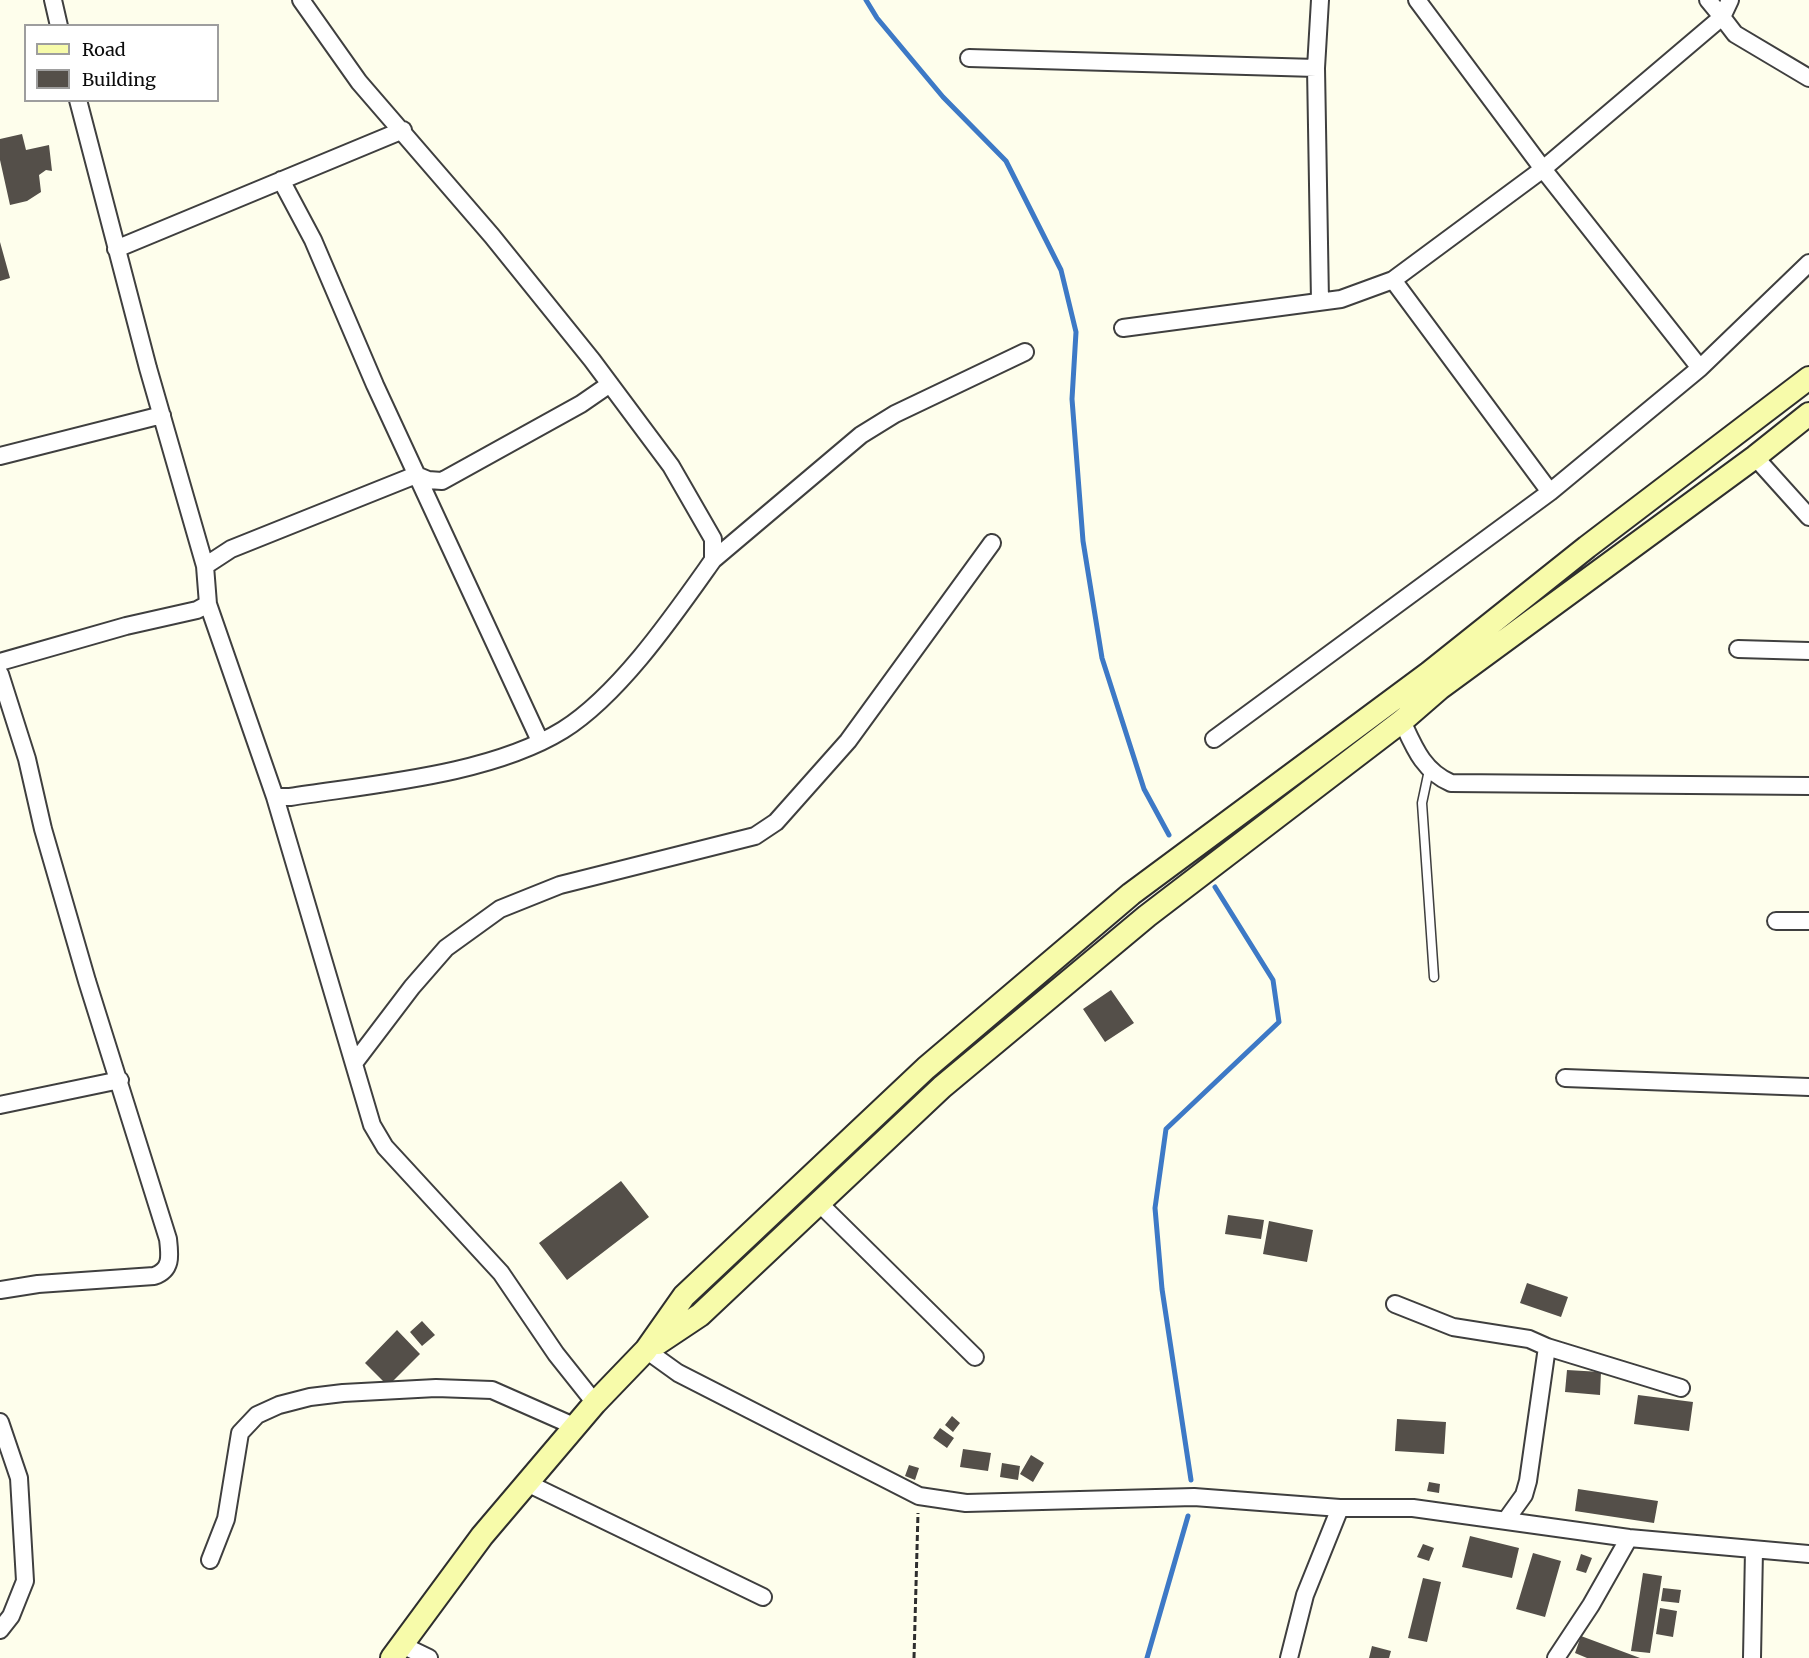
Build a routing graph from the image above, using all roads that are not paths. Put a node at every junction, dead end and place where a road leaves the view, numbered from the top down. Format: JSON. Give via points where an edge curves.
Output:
{"nodes":[{"id":1,"x":53,"y":0,"type":"edge"},
{"id":2,"x":301,"y":0,"type":"edge"},
{"id":3,"x":1320,"y":0,"type":"edge"},
{"id":4,"x":1417,"y":0,"type":"edge"},
{"id":5,"x":1708,"y":0,"type":"edge"},
{"id":6,"x":1730,"y":0,"type":"edge"},
{"id":7,"x":1722,"y":17,"type":"junction"},
{"id":8,"x":59,"y":24,"type":"edge"},
{"id":9,"x":969,"y":58,"type":"dead end"},
{"id":10,"x":1316,"y":68,"type":"junction"},
{"id":11,"x":1809,"y":78,"type":"edge"},
{"id":12,"x":79,"y":102,"type":"edge"},
{"id":13,"x":403,"y":130,"type":"junction"},
{"id":14,"x":1543,"y":169,"type":"junction"},
{"id":15,"x":281,"y":180,"type":"junction"},
{"id":16,"x":116,"y":249,"type":"junction"},
{"id":17,"x":1809,"y":263,"type":"edge"},
{"id":18,"x":1393,"y":280,"type":"junction"},
{"id":19,"x":1320,"y":301,"type":"junction"},
{"id":20,"x":1122,"y":328,"type":"dead end"},
{"id":21,"x":1025,"y":352,"type":"dead end"},
{"id":22,"x":1700,"y":368,"type":"junction"},
{"id":23,"x":1809,"y":378,"type":"edge"},
{"id":24,"x":610,"y":384,"type":"junction"},
{"id":25,"x":1809,"y":414,"type":"edge"},
{"id":26,"x":162,"y":415,"type":"junction"},
{"id":27,"x":0,"y":456,"type":"edge"},
{"id":28,"x":1755,"y":457,"type":"junction"},
{"id":29,"x":416,"y":475,"type":"junction"},
{"id":30,"x":1550,"y":492,"type":"junction"},
{"id":31,"x":1809,"y":517,"type":"edge"},
{"id":32,"x":992,"y":543,"type":"dead end"},
{"id":33,"x":713,"y":560,"type":"junction"},
{"id":34,"x":205,"y":566,"type":"junction"},
{"id":35,"x":208,"y":604,"type":"junction"},
{"id":36,"x":1738,"y":649,"type":"dead end"},
{"id":37,"x":1809,"y":651,"type":"edge"},
{"id":38,"x":0,"y":662,"type":"edge"},
{"id":39,"x":0,"y":674,"type":"edge"},
{"id":40,"x":1402,"y":721,"type":"junction"},
{"id":41,"x":1214,"y":739,"type":"dead end"},
{"id":42,"x":540,"y":741,"type":"junction"},
{"id":43,"x":1429,"y":770,"type":"junction"},
{"id":44,"x":1809,"y":786,"type":"edge"},
{"id":45,"x":275,"y":797,"type":"junction"},
{"id":46,"x":1776,"y":921,"type":"dead end"},
{"id":47,"x":1809,"y":921,"type":"edge"},
{"id":48,"x":1434,"y":977,"type":"dead end"},
{"id":49,"x":355,"y":1062,"type":"junction"},
{"id":50,"x":1565,"y":1078,"type":"dead end"},
{"id":51,"x":120,"y":1080,"type":"junction"},
{"id":52,"x":1809,"y":1087,"type":"edge"},
{"id":53,"x":0,"y":1105,"type":"edge"},
{"id":54,"x":820,"y":1204,"type":"junction"},
{"id":55,"x":0,"y":1290,"type":"edge"},
{"id":56,"x":1395,"y":1304,"type":"dead end"},
{"id":57,"x":1547,"y":1347,"type":"junction"},
{"id":58,"x":646,"y":1350,"type":"junction"},
{"id":59,"x":975,"y":1357,"type":"dead end"},
{"id":60,"x":1681,"y":1388,"type":"dead end"},
{"id":61,"x":595,"y":1403,"type":"junction"},
{"id":62,"x":576,"y":1427,"type":"junction"},
{"id":63,"x":1,"y":1430,"type":"edge"},
{"id":64,"x":527,"y":1484,"type":"junction"},
{"id":65,"x":1340,"y":1508,"type":"junction"},
{"id":66,"x":1506,"y":1520,"type":"junction"},
{"id":67,"x":1629,"y":1538,"type":"junction"},
{"id":68,"x":1754,"y":1550,"type":"junction"},
{"id":69,"x":1809,"y":1554,"type":"edge"},
{"id":70,"x":210,"y":1560,"type":"dead end"},
{"id":71,"x":763,"y":1597,"type":"dead end"},
{"id":72,"x":0,"y":1630,"type":"edge"},
{"id":73,"x":397,"y":1651,"type":"edge"},
{"id":74,"x":429,"y":1658,"type":"edge"},
{"id":75,"x":1289,"y":1658,"type":"edge"},
{"id":76,"x":1556,"y":1658,"type":"edge"},
{"id":77,"x":1752,"y":1658,"type":"edge"}],
"edges":[{"from":1,"to":8,"type":"street"},
{"from":2,"to":13,"type":"street","via":[[359,82]]},
{"from":3,"to":10,"type":"street"},
{"from":4,"to":14,"type":"street"},
{"from":5,"to":7,"type":"street"},
{"from":6,"to":7,"type":"street"},
{"from":7,"to":11,"type":"street","via":[[1735,34]]},
{"from":7,"to":14,"type":"street"},
{"from":9,"to":10,"type":"street"},
{"from":10,"to":19,"type":"street"},
{"from":12,"to":16,"type":"street"},
{"from":13,"to":15,"type":"street"},
{"from":13,"to":24,"type":"street"},
{"from":14,"to":18,"type":"street"},
{"from":14,"to":22,"type":"street"},
{"from":15,"to":16,"type":"street"},
{"from":15,"to":29,"type":"street","via":[[313,240]]},
{"from":16,"to":26,"type":"street"},
{"from":17,"to":22,"type":"street"},
{"from":18,"to":19,"type":"street","via":[[1341,299]]},
{"from":18,"to":30,"type":"street"},
{"from":19,"to":20,"type":"street"},
{"from":21,"to":33,"type":"street","via":[[895,414],[861,435]]},
{"from":22,"to":30,"type":"street"},
{"from":23,"to":58,"type":"street","via":[[1429,673],[1131,894],[926,1068],[800,1185],[684,1296]]},
{"from":24,"to":29,"type":"street","via":[[442,481]]},
{"from":24,"to":33,"type":"street","via":[[671,466],[704,521],[713,539]]},
{"from":25,"to":28,"type":"street"},
{"from":26,"to":27,"type":"street"},
{"from":26,"to":34,"type":"street"},
{"from":28,"to":31,"type":"street"},
{"from":28,"to":40,"type":"street","via":[[1440,688]]},
{"from":29,"to":34,"type":"street","via":[[231,549]]},
{"from":29,"to":42,"type":"street"},
{"from":30,"to":41,"type":"street"},
{"from":32,"to":49,"type":"street","via":[[848,741],[776,822],[755,836],[560,885],[500,909],[447,948]]},
{"from":33,"to":42,"type":"street","via":[[668,621],[608,690],[563,729]]},
{"from":34,"to":35,"type":"street"},
{"from":35,"to":38,"type":"street"},
{"from":35,"to":45,"type":"street"},
{"from":36,"to":37,"type":"street"},
{"from":39,"to":51,"type":"street","via":[[87,981]]},
{"from":40,"to":43,"type":"street"},
{"from":40,"to":54,"type":"street","via":[[1147,916],[942,1087]]},
{"from":42,"to":45,"type":"street","via":[[453,770]]},
{"from":43,"to":44,"type":"street","via":[[1451,783],[1467,784]]},
{"from":43,"to":48,"type":"lane","via":[[1422,803]]},
{"from":45,"to":49,"type":"street"},
{"from":46,"to":47,"type":"street"},
{"from":49,"to":61,"type":"street","via":[[372,1125],[385,1148],[501,1273]]},
{"from":50,"to":52,"type":"street"},
{"from":51,"to":53,"type":"street"},
{"from":51,"to":55,"type":"street","via":[[168,1239],[168,1265],[154,1276]]},
{"from":54,"to":58,"type":"street","via":[[700,1315]]},
{"from":54,"to":59,"type":"street"},
{"from":56,"to":57,"type":"street","via":[[1453,1327],[1529,1340]]},
{"from":57,"to":60,"type":"street"},
{"from":57,"to":66,"type":"street","via":[[1528,1481],[1524,1495]]},
{"from":58,"to":61,"type":"street"},
{"from":58,"to":65,"type":"street","via":[[678,1373],[919,1496],[966,1503],[1194,1497]]},
{"from":61,"to":62,"type":"street"},
{"from":62,"to":64,"type":"street"},
{"from":62,"to":70,"type":"street","via":[[492,1390],[436,1388],[343,1393],[279,1405],[257,1415],[240,1433],[226,1519]]},
{"from":63,"to":72,"type":"street","via":[[18,1478],[25,1581],[11,1616]]},
{"from":64,"to":71,"type":"street"},
{"from":64,"to":73,"type":"street","via":[[482,1536]]},
{"from":65,"to":66,"type":"street","via":[[1425,1508]]},
{"from":65,"to":75,"type":"street","via":[[1305,1595]]},
{"from":66,"to":67,"type":"street"},
{"from":67,"to":68,"type":"street"},
{"from":67,"to":76,"type":"street"},
{"from":68,"to":69,"type":"street"},
{"from":68,"to":77,"type":"street"},
{"from":73,"to":74,"type":"street"}]}
